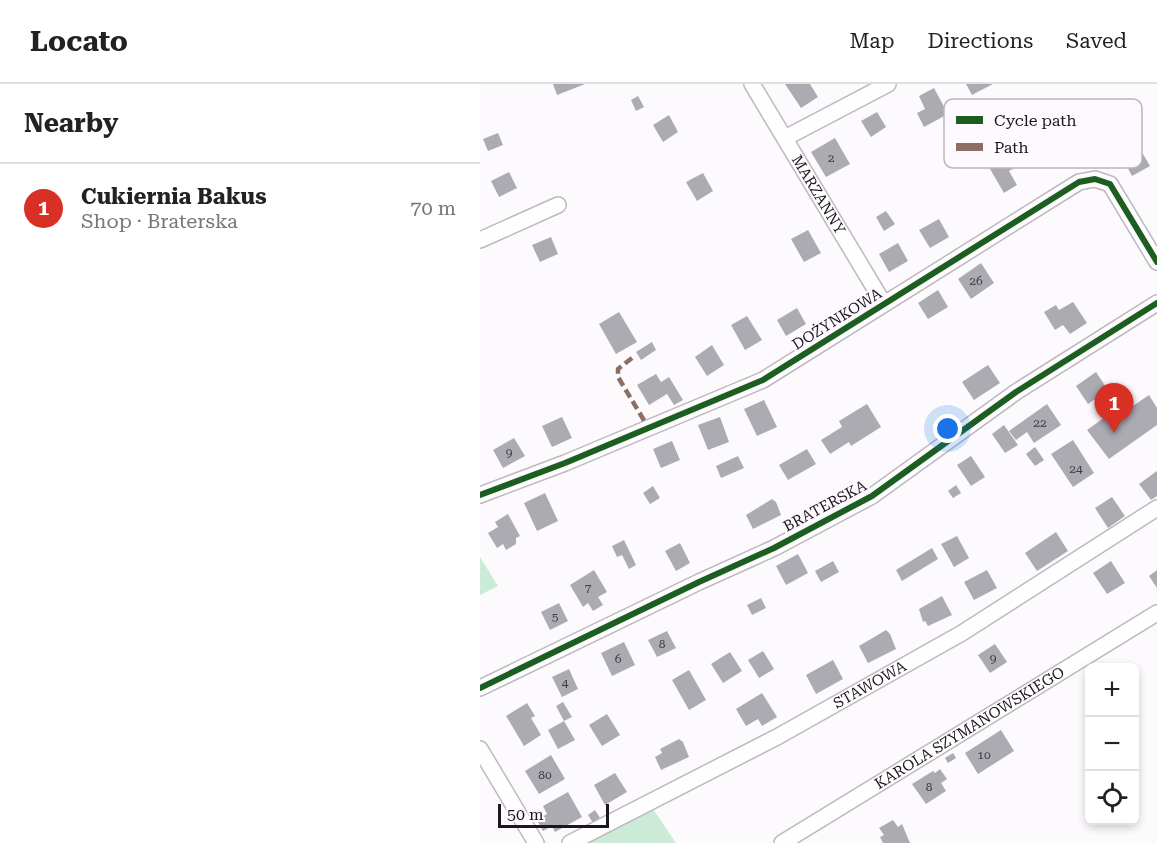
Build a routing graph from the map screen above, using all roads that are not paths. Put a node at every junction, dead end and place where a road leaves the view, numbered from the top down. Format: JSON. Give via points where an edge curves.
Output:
{"nodes":[{"id":1,"x":752,"y":84,"type":"edge"},
{"id":2,"x":888,"y":84,"type":"edge"},
{"id":3,"x":785,"y":138,"type":"junction"},
{"id":4,"x":558,"y":205,"type":"dead end"},
{"id":5,"x":480,"y":240,"type":"edge"},
{"id":6,"x":1157,"y":262,"type":"edge"},
{"id":7,"x":1157,"y":303,"type":"edge"},
{"id":8,"x":884,"y":304,"type":"junction"},
{"id":9,"x":480,"y":495,"type":"edge"},
{"id":10,"x":1157,"y":508,"type":"edge"},
{"id":11,"x":1157,"y":613,"type":"edge"},
{"id":12,"x":480,"y":688,"type":"edge"},
{"id":13,"x":480,"y":748,"type":"edge"},
{"id":14,"x":536,"y":843,"type":"edge"},
{"id":15,"x":570,"y":843,"type":"edge"},
{"id":16,"x":782,"y":843,"type":"edge"}],
"edges":[{"from":1,"to":3,"type":"street","name":"MARZANNY"},
{"from":2,"to":3,"type":"street"},
{"from":3,"to":8,"type":"street","name":"MARZANNY"},
{"from":4,"to":5,"type":"street"},
{"from":6,"to":8,"type":"street","name":"DOŻYNKOWA","via":[[1117,192],[1110,183],[1095,179],[1079,183]]},
{"from":7,"to":12,"type":"street","name":"BRATERSKA","via":[[1016,392],[872,496],[774,548]]},
{"from":8,"to":9,"type":"street","name":"DOŻYNKOWA","via":[[763,380]]},
{"from":10,"to":15,"type":"street","name":"STAWOWA","via":[[962,633],[777,737]]},
{"from":11,"to":16,"type":"street","name":"KAROLA SZYMANOWSKIEGO"},
{"from":13,"to":14,"type":"street"}]}
